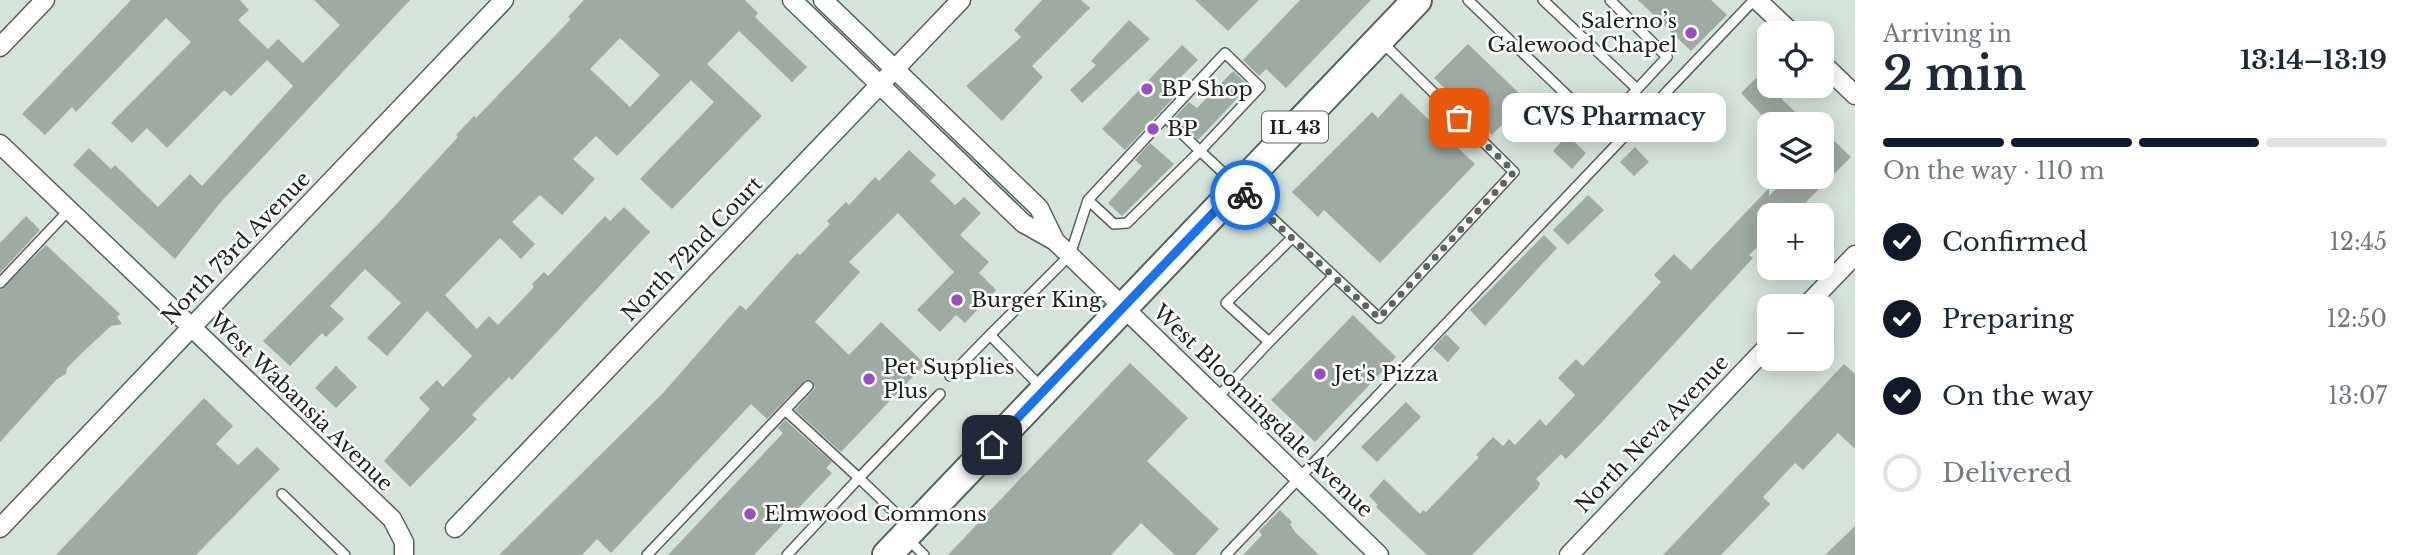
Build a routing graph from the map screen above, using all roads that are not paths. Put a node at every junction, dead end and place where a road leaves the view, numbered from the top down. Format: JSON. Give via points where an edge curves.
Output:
{"nodes":[{"id":1,"x":45,"y":0,"type":"edge"},
{"id":2,"x":504,"y":0,"type":"edge"},
{"id":3,"x":792,"y":0,"type":"edge"},
{"id":4,"x":823,"y":0,"type":"edge"},
{"id":5,"x":961,"y":0,"type":"edge"},
{"id":6,"x":1417,"y":0,"type":"edge"},
{"id":7,"x":1468,"y":0,"type":"edge"},
{"id":8,"x":1543,"y":0,"type":"edge"},
{"id":9,"x":1610,"y":0,"type":"edge"},
{"id":10,"x":1756,"y":0,"type":"edge"},
{"id":11,"x":1778,"y":21,"type":"edge"},
{"id":12,"x":1379,"y":39,"type":"junction"},
{"id":13,"x":0,"y":47,"type":"edge"},
{"id":14,"x":896,"y":68,"type":"junction"},
{"id":15,"x":1834,"y":75,"type":"edge"},
{"id":16,"x":880,"y":85,"type":"junction"},
{"id":17,"x":1636,"y":88,"type":"junction"},
{"id":18,"x":1855,"y":95,"type":"edge"},
{"id":19,"x":1166,"y":117,"type":"junction"},
{"id":20,"x":0,"y":144,"type":"edge"},
{"id":21,"x":1200,"y":150,"type":"junction"},
{"id":22,"x":1237,"y":188,"type":"junction"},
{"id":23,"x":1088,"y":200,"type":"junction"},
{"id":24,"x":69,"y":210,"type":"junction"},
{"id":25,"x":1292,"y":238,"type":"junction"},
{"id":26,"x":1055,"y":241,"type":"junction"},
{"id":27,"x":1070,"y":255,"type":"junction"},
{"id":28,"x":1855,"y":255,"type":"edge"},
{"id":29,"x":1334,"y":276,"type":"junction"},
{"id":30,"x":0,"y":283,"type":"edge"},
{"id":31,"x":1818,"y":294,"type":"edge"},
{"id":32,"x":1123,"y":307,"type":"junction"},
{"id":33,"x":191,"y":328,"type":"junction"},
{"id":34,"x":990,"y":335,"type":"junction"},
{"id":35,"x":1269,"y":342,"type":"junction"},
{"id":36,"x":1757,"y":358,"type":"edge"},
{"id":37,"x":950,"y":376,"type":"dead end"},
{"id":38,"x":808,"y":386,"type":"dead end"},
{"id":39,"x":1045,"y":390,"type":"junction"},
{"id":40,"x":940,"y":394,"type":"dead end"},
{"id":41,"x":1217,"y":398,"type":"junction"},
{"id":42,"x":785,"y":410,"type":"junction"},
{"id":43,"x":859,"y":478,"type":"junction"},
{"id":44,"x":1299,"y":478,"type":"junction"},
{"id":45,"x":282,"y":494,"type":"dead end"},
{"id":46,"x":0,"y":528,"type":"edge"},
{"id":47,"x":456,"y":528,"type":"dead end"},
{"id":48,"x":907,"y":544,"type":"edge"},
{"id":49,"x":342,"y":554,"type":"edge"},
{"id":50,"x":404,"y":555,"type":"edge"},
{"id":51,"x":647,"y":555,"type":"edge"},
{"id":52,"x":787,"y":555,"type":"edge"},
{"id":53,"x":1226,"y":555,"type":"edge"},
{"id":54,"x":1379,"y":555,"type":"edge"},
{"id":55,"x":1569,"y":555,"type":"edge"}],
"edges":[{"from":1,"to":13,"type":"street"},
{"from":2,"to":33,"type":"street","name":"North 73rd Avenue"},
{"from":3,"to":16,"type":"street","name":"West Bloomingdale Avenue"},
{"from":4,"to":14,"type":"street","name":"West Bloomingdale Avenue"},
{"from":5,"to":14,"type":"street","name":"North 72nd Court"},
{"from":6,"to":12,"type":"main road","number":"IL 43"},
{"from":7,"to":17,"type":"lane","via":[[1601,128]]},
{"from":8,"to":17,"type":"lane"},
{"from":9,"to":17,"type":"lane","via":[[1667,57]]},
{"from":10,"to":11,"type":"street"},
{"from":10,"to":44,"type":"lane"},
{"from":12,"to":22,"type":"main road","number":"IL 43"},
{"from":12,"to":29,"type":"lane","via":[[1514,172],[1379,318]]},
{"from":14,"to":16,"type":"street","name":"North 72nd Court"},
{"from":14,"to":26,"type":"street","name":"West Bloomingdale Avenue","via":[[1040,208]]},
{"from":15,"to":18,"type":"street"},
{"from":16,"to":26,"type":"street","name":"West Bloomingdale Avenue","via":[[1023,223]]},
{"from":16,"to":47,"type":"street","name":"North 72nd Court"},
{"from":19,"to":21,"type":"lane"},
{"from":19,"to":21,"type":"lane","via":[[1225,53],[1260,88]]},
{"from":19,"to":23,"type":"lane"},
{"from":20,"to":24,"type":"street","name":"West Wabansia Avenue"},
{"from":21,"to":22,"type":"lane"},
{"from":21,"to":23,"type":"lane","via":[[1127,223],[1114,224]]},
{"from":22,"to":25,"type":"lane"},
{"from":22,"to":32,"type":"main road","number":"IL 43"},
{"from":23,"to":27,"type":"lane"},
{"from":24,"to":30,"type":"lane"},
{"from":24,"to":33,"type":"street","name":"West Wabansia Avenue"},
{"from":25,"to":29,"type":"lane"},
{"from":25,"to":35,"type":"lane","via":[[1226,303]]},
{"from":26,"to":27,"type":"street","name":"West Bloomingdale Avenue"},
{"from":27,"to":32,"type":"street","name":"West Bloomingdale Avenue"},
{"from":27,"to":34,"type":"lane"},
{"from":28,"to":31,"type":"street"},
{"from":29,"to":35,"type":"lane"},
{"from":32,"to":39,"type":"main road","number":"IL 43"},
{"from":32,"to":41,"type":"street","name":"West Bloomingdale Avenue"},
{"from":33,"to":46,"type":"street","name":"North 73rd Avenue"},
{"from":33,"to":50,"type":"street","name":"West Wabansia Avenue","via":[[392,519],[404,542]]},
{"from":34,"to":37,"type":"lane"},
{"from":34,"to":39,"type":"lane"},
{"from":35,"to":41,"type":"lane"},
{"from":36,"to":55,"type":"street","name":"North Neva Avenue"},
{"from":38,"to":42,"type":"lane"},
{"from":39,"to":48,"type":"main road","number":"IL 43"},
{"from":40,"to":43,"type":"lane"},
{"from":41,"to":44,"type":"street","name":"West Bloomingdale Avenue"},
{"from":42,"to":43,"type":"lane"},
{"from":42,"to":51,"type":"lane"},
{"from":43,"to":48,"type":"lane"},
{"from":43,"to":52,"type":"lane"},
{"from":44,"to":53,"type":"lane"},
{"from":44,"to":54,"type":"street","name":"West Bloomingdale Avenue"},
{"from":45,"to":49,"type":"lane"}]}
